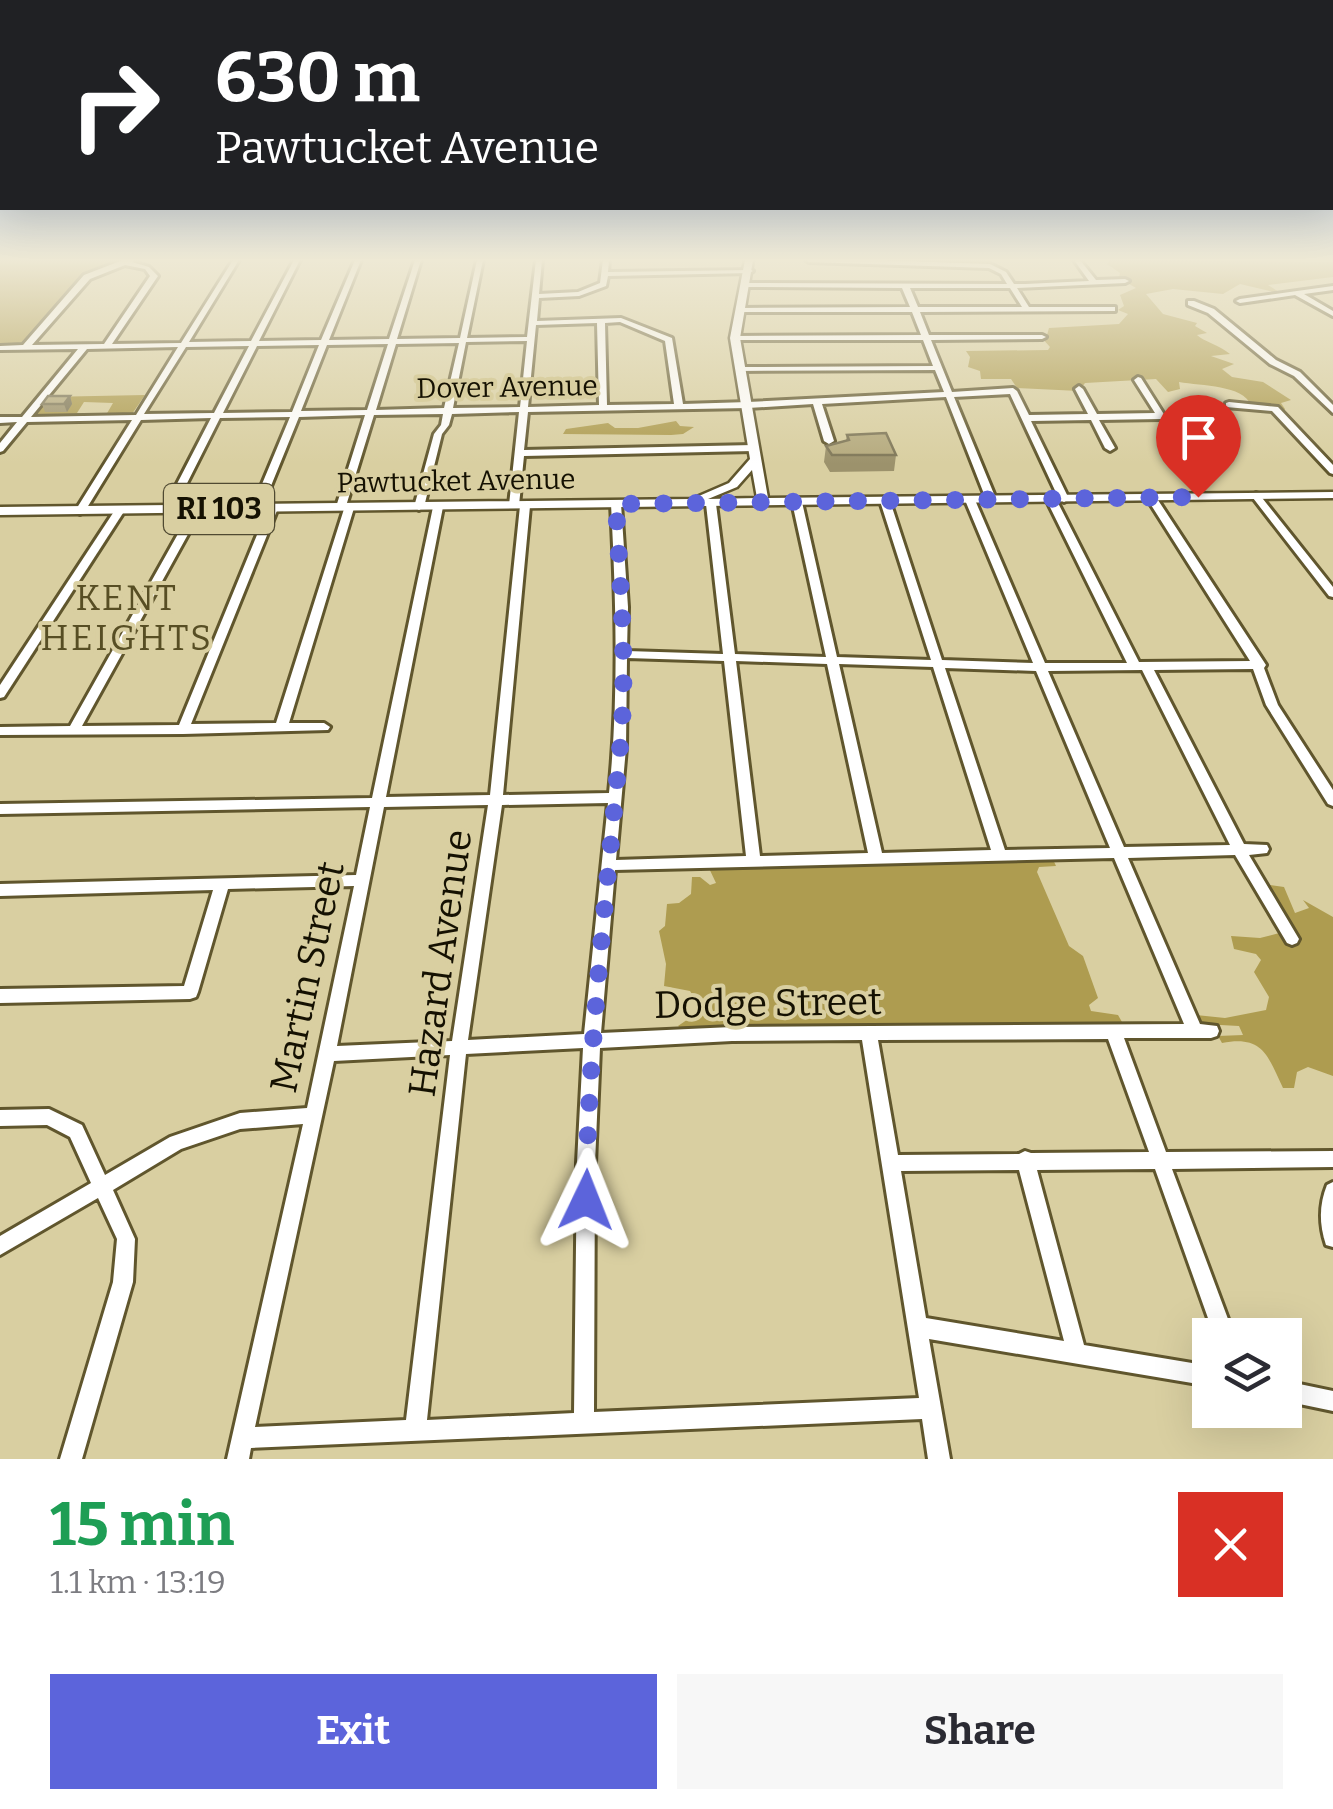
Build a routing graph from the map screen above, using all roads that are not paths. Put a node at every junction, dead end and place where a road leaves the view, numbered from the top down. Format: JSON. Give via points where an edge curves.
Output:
{"nodes":[{"id":1,"x":42,"y":328,"type":"edge"},
{"id":2,"x":119,"y":328,"type":"edge"},
{"id":3,"x":193,"y":328,"type":"edge"},
{"id":4,"x":261,"y":328,"type":"edge"},
{"id":5,"x":330,"y":328,"type":"edge"},
{"id":6,"x":398,"y":328,"type":"edge"},
{"id":7,"x":466,"y":328,"type":"edge"},
{"id":8,"x":531,"y":328,"type":"edge"},
{"id":9,"x":602,"y":328,"type":"edge"},
{"id":10,"x":643,"y":328,"type":"edge"},
{"id":11,"x":737,"y":328,"type":"edge"},
{"id":12,"x":923,"y":328,"type":"edge"},
{"id":13,"x":1232,"y":328,"type":"edge"},
{"id":14,"x":927,"y":337,"type":"junction"},
{"id":15,"x":1042,"y":337,"type":"dead end"},
{"id":16,"x":735,"y":338,"type":"junction"},
{"id":17,"x":530,"y":339,"type":"junction"},
{"id":18,"x":464,"y":340,"type":"junction"},
{"id":19,"x":394,"y":341,"type":"junction"},
{"id":20,"x":324,"y":342,"type":"junction"},
{"id":21,"x":253,"y":343,"type":"junction"},
{"id":22,"x":182,"y":345,"type":"junction"},
{"id":23,"x":107,"y":346,"type":"junction"},
{"id":24,"x":84,"y":347,"type":"junction"},
{"id":25,"x":25,"y":348,"type":"junction"},
{"id":26,"x":2,"y":351,"type":"edge"},
{"id":27,"x":939,"y":368,"type":"junction"},
{"id":28,"x":740,"y":369,"type":"junction"},
{"id":29,"x":1138,"y":380,"type":"dead end"},
{"id":30,"x":1078,"y":389,"type":"dead end"},
{"id":31,"x":951,"y":396,"type":"junction"},
{"id":32,"x":817,"y":402,"type":"junction"},
{"id":33,"x":748,"y":405,"type":"junction"},
{"id":34,"x":1228,"y":405,"type":"dead end"},
{"id":35,"x":678,"y":406,"type":"junction"},
{"id":36,"x":603,"y":408,"type":"junction"},
{"id":37,"x":524,"y":409,"type":"junction"},
{"id":38,"x":1333,"y":410,"type":"edge"},
{"id":39,"x":449,"y":411,"type":"junction"},
{"id":40,"x":372,"y":412,"type":"junction"},
{"id":41,"x":296,"y":413,"type":"junction"},
{"id":42,"x":216,"y":415,"type":"junction"},
{"id":43,"x":138,"y":417,"type":"junction"},
{"id":44,"x":1027,"y":418,"type":"junction"},
{"id":45,"x":1093,"y":418,"type":"junction"},
{"id":46,"x":24,"y":419,"type":"junction"},
{"id":47,"x":0,"y":420,"type":"edge"},
{"id":48,"x":829,"y":441,"type":"edge"},
{"id":49,"x":1110,"y":448,"type":"dead end"},
{"id":50,"x":0,"y":449,"type":"edge"},
{"id":51,"x":519,"y":453,"type":"junction"},
{"id":52,"x":754,"y":454,"type":"junction"},
{"id":53,"x":1333,"y":471,"type":"edge"},
{"id":54,"x":1333,"y":495,"type":"edge"},
{"id":55,"x":1256,"y":496,"type":"junction"},
{"id":56,"x":1150,"y":497,"type":"junction"},
{"id":57,"x":991,"y":499,"type":"junction"},
{"id":58,"x":1058,"y":499,"type":"junction"},
{"id":59,"x":970,"y":500,"type":"junction"},
{"id":60,"x":884,"y":501,"type":"junction"},
{"id":61,"x":763,"y":502,"type":"junction"},
{"id":62,"x":797,"y":502,"type":"junction"},
{"id":63,"x":616,"y":504,"type":"junction"},
{"id":64,"x":673,"y":504,"type":"junction"},
{"id":65,"x":711,"y":504,"type":"junction"},
{"id":66,"x":520,"y":506,"type":"junction"},
{"id":67,"x":419,"y":507,"type":"junction"},
{"id":68,"x":438,"y":507,"type":"junction"},
{"id":69,"x":257,"y":508,"type":"junction"},
{"id":70,"x":273,"y":508,"type":"junction"},
{"id":71,"x":345,"y":508,"type":"junction"},
{"id":72,"x":169,"y":509,"type":"junction"},
{"id":73,"x":197,"y":509,"type":"junction"},
{"id":74,"x":80,"y":510,"type":"junction"},
{"id":75,"x":120,"y":510,"type":"junction"},
{"id":76,"x":0,"y":511,"type":"edge"},
{"id":77,"x":1333,"y":594,"type":"edge"},
{"id":78,"x":622,"y":654,"type":"junction"},
{"id":79,"x":730,"y":658,"type":"junction"},
{"id":80,"x":831,"y":661,"type":"junction"},
{"id":81,"x":935,"y":664,"type":"junction"},
{"id":82,"x":1260,"y":665,"type":"junction"},
{"id":83,"x":1140,"y":666,"type":"junction"},
{"id":84,"x":1041,"y":667,"type":"junction"},
{"id":85,"x":0,"y":694,"type":"edge"},
{"id":86,"x":324,"y":727,"type":"dead end"},
{"id":87,"x":281,"y":728,"type":"junction"},
{"id":88,"x":182,"y":730,"type":"junction"},
{"id":89,"x":0,"y":731,"type":"edge"},
{"id":90,"x":73,"y":731,"type":"junction"},
{"id":91,"x":1331,"y":796,"type":"edge"},
{"id":92,"x":496,"y":798,"type":"junction"},
{"id":93,"x":613,"y":798,"type":"junction"},
{"id":94,"x":377,"y":802,"type":"junction"},
{"id":95,"x":0,"y":809,"type":"edge"},
{"id":96,"x":1262,"y":848,"type":"dead end"},
{"id":97,"x":1239,"y":849,"type":"junction"},
{"id":98,"x":1119,"y":854,"type":"junction"},
{"id":99,"x":1000,"y":856,"type":"junction"},
{"id":100,"x":876,"y":858,"type":"junction"},
{"id":101,"x":754,"y":862,"type":"junction"},
{"id":102,"x":610,"y":865,"type":"junction"},
{"id":103,"x":362,"y":880,"type":"junction"},
{"id":104,"x":222,"y":885,"type":"junction"},
{"id":105,"x":0,"y":890,"type":"edge"},
{"id":106,"x":1292,"y":939,"type":"dead end"},
{"id":107,"x":0,"y":996,"type":"edge"},
{"id":108,"x":868,"y":1032,"type":"junction"},
{"id":109,"x":1114,"y":1033,"type":"junction"},
{"id":110,"x":592,"y":1040,"type":"junction"},
{"id":111,"x":459,"y":1046,"type":"junction"},
{"id":112,"x":327,"y":1054,"type":"junction"},
{"id":113,"x":311,"y":1116,"type":"junction"},
{"id":114,"x":0,"y":1118,"type":"edge"},
{"id":115,"x":1333,"y":1158,"type":"edge"},
{"id":116,"x":1026,"y":1159,"type":"junction"},
{"id":117,"x":1159,"y":1160,"type":"junction"},
{"id":118,"x":890,"y":1163,"type":"junction"},
{"id":119,"x":102,"y":1186,"type":"junction"},
{"id":120,"x":1333,"y":1190,"type":"edge"},
{"id":121,"x":1333,"y":1238,"type":"edge"},
{"id":122,"x":0,"y":1246,"type":"edge"},
{"id":123,"x":1218,"y":1318,"type":"edge"},
{"id":124,"x":919,"y":1327,"type":"junction"},
{"id":125,"x":1077,"y":1354,"type":"junction"},
{"id":126,"x":1192,"y":1373,"type":"edge"},
{"id":127,"x":1302,"y":1395,"type":"edge"},
{"id":128,"x":1333,"y":1401,"type":"edge"},
{"id":129,"x":930,"y":1408,"type":"junction"},
{"id":130,"x":584,"y":1424,"type":"junction"},
{"id":131,"x":415,"y":1430,"type":"junction"},
{"id":132,"x":241,"y":1449,"type":"edge"},
{"id":133,"x":71,"y":1459,"type":"edge"},
{"id":134,"x":939,"y":1459,"type":"edge"}],
"edges":[{"from":1,"to":25,"type":"street"},
{"from":2,"to":23,"type":"street"},
{"from":3,"to":22,"type":"street"},
{"from":4,"to":21,"type":"street"},
{"from":5,"to":20,"type":"street"},
{"from":6,"to":19,"type":"street"},
{"from":7,"to":18,"type":"street"},
{"from":8,"to":17,"type":"street","name":"Hazard Avenue"},
{"from":9,"to":36,"type":"street"},
{"from":10,"to":35,"type":"street","via":[[671,341]]},
{"from":11,"to":16,"type":"main road"},
{"from":12,"to":14,"type":"street"},
{"from":13,"to":38,"type":"street","via":[[1297,374]]},
{"from":14,"to":15,"type":"street"},
{"from":14,"to":16,"type":"street"},
{"from":14,"to":27,"type":"street"},
{"from":16,"to":28,"type":"main road"},
{"from":17,"to":18,"type":"street"},
{"from":17,"to":37,"type":"street","name":"Hazard Avenue"},
{"from":18,"to":19,"type":"street"},
{"from":18,"to":39,"type":"street"},
{"from":19,"to":20,"type":"street"},
{"from":19,"to":40,"type":"street"},
{"from":20,"to":21,"type":"street"},
{"from":20,"to":41,"type":"street"},
{"from":21,"to":22,"type":"street"},
{"from":21,"to":42,"type":"street"},
{"from":22,"to":23,"type":"street"},
{"from":22,"to":43,"type":"street"},
{"from":23,"to":24,"type":"street"},
{"from":24,"to":25,"type":"street"},
{"from":24,"to":46,"type":"street"},
{"from":25,"to":26,"type":"street"},
{"from":27,"to":28,"type":"street"},
{"from":27,"to":31,"type":"street"},
{"from":28,"to":33,"type":"main road"},
{"from":29,"to":45,"type":"street","via":[[1159,417]]},
{"from":30,"to":45,"type":"street"},
{"from":31,"to":32,"type":"street","name":"Dover Avenue"},
{"from":31,"to":44,"type":"street","name":"Dover Avenue","via":[[1014,393]]},
{"from":31,"to":57,"type":"street"},
{"from":32,"to":33,"type":"street","name":"Dover Avenue"},
{"from":32,"to":48,"type":"street"},
{"from":33,"to":35,"type":"street","name":"Dover Avenue"},
{"from":33,"to":52,"type":"main road"},
{"from":34,"to":53,"type":"street","via":[[1275,409]]},
{"from":35,"to":36,"type":"street","name":"Dover Avenue"},
{"from":36,"to":37,"type":"street","name":"Dover Avenue"},
{"from":37,"to":39,"type":"street","name":"Dover Avenue"},
{"from":37,"to":51,"type":"street","name":"Hazard Avenue"},
{"from":39,"to":40,"type":"street","name":"Dover Avenue"},
{"from":39,"to":67,"type":"street"},
{"from":40,"to":41,"type":"street","name":"Dover Avenue"},
{"from":40,"to":71,"type":"street"},
{"from":41,"to":42,"type":"street","name":"Dover Avenue"},
{"from":41,"to":69,"type":"street"},
{"from":42,"to":43,"type":"street","name":"Dover Avenue"},
{"from":42,"to":72,"type":"street"},
{"from":43,"to":46,"type":"street","name":"Dover Avenue"},
{"from":43,"to":74,"type":"street"},
{"from":44,"to":45,"type":"street"},
{"from":44,"to":58,"type":"street"},
{"from":45,"to":49,"type":"street"},
{"from":46,"to":47,"type":"street","name":"Dover Avenue"},
{"from":46,"to":50,"type":"street"},
{"from":51,"to":52,"type":"street"},
{"from":51,"to":66,"type":"street","name":"Hazard Avenue"},
{"from":52,"to":61,"type":"main road"},
{"from":52,"to":64,"type":"main road","via":[[749,471],[727,489]]},
{"from":54,"to":55,"type":"main road","name":"Pawtucket Avenue","number":"RI 103"},
{"from":55,"to":56,"type":"main road","name":"Pawtucket Avenue","number":"RI 103"},
{"from":55,"to":77,"type":"street"},
{"from":56,"to":58,"type":"main road","name":"Pawtucket Avenue","number":"RI 103"},
{"from":56,"to":82,"type":"street"},
{"from":57,"to":58,"type":"main road","name":"Pawtucket Avenue","number":"RI 103"},
{"from":57,"to":59,"type":"main road","name":"Pawtucket Avenue","number":"RI 103"},
{"from":58,"to":83,"type":"street"},
{"from":59,"to":60,"type":"main road","name":"Pawtucket Avenue","number":"RI 103"},
{"from":59,"to":84,"type":"street"},
{"from":60,"to":62,"type":"main road","name":"Pawtucket Avenue","number":"RI 103"},
{"from":60,"to":81,"type":"street"},
{"from":61,"to":62,"type":"main road","name":"Pawtucket Avenue","number":"RI 103"},
{"from":61,"to":65,"type":"main road","name":"Pawtucket Avenue","number":"RI 103"},
{"from":62,"to":80,"type":"street"},
{"from":63,"to":64,"type":"main road","name":"Pawtucket Avenue","number":"RI 103"},
{"from":63,"to":66,"type":"main road","name":"Pawtucket Avenue","number":"RI 103"},
{"from":63,"to":78,"type":"street"},
{"from":64,"to":65,"type":"main road","name":"Pawtucket Avenue","number":"RI 103"},
{"from":65,"to":79,"type":"street"},
{"from":66,"to":68,"type":"main road","name":"Pawtucket Avenue","number":"RI 103"},
{"from":66,"to":92,"type":"street","name":"Hazard Avenue"},
{"from":67,"to":68,"type":"main road","name":"Pawtucket Avenue","number":"RI 103"},
{"from":67,"to":71,"type":"main road","name":"Pawtucket Avenue","number":"RI 103"},
{"from":68,"to":94,"type":"street","name":"Martin Street"},
{"from":69,"to":70,"type":"main road","name":"Pawtucket Avenue","number":"RI 103"},
{"from":69,"to":73,"type":"main road","name":"Pawtucket Avenue","number":"RI 103"},
{"from":70,"to":71,"type":"main road","name":"Pawtucket Avenue","number":"RI 103"},
{"from":70,"to":88,"type":"street"},
{"from":71,"to":87,"type":"street"},
{"from":72,"to":73,"type":"main road","name":"Pawtucket Avenue","number":"RI 103"},
{"from":72,"to":75,"type":"main road","name":"Pawtucket Avenue","number":"RI 103"},
{"from":73,"to":90,"type":"street"},
{"from":74,"to":75,"type":"main road","name":"Pawtucket Avenue","number":"RI 103"},
{"from":74,"to":76,"type":"main road","name":"Pawtucket Avenue","number":"RI 103"},
{"from":75,"to":85,"type":"street"},
{"from":78,"to":79,"type":"street"},
{"from":78,"to":93,"type":"street"},
{"from":79,"to":80,"type":"street"},
{"from":79,"to":101,"type":"street"},
{"from":80,"to":81,"type":"street"},
{"from":80,"to":100,"type":"street"},
{"from":81,"to":84,"type":"street"},
{"from":81,"to":99,"type":"street"},
{"from":82,"to":83,"type":"street"},
{"from":82,"to":91,"type":"street","via":[[1272,704]]},
{"from":83,"to":84,"type":"street"},
{"from":83,"to":97,"type":"street"},
{"from":84,"to":98,"type":"street"},
{"from":86,"to":87,"type":"street"},
{"from":87,"to":88,"type":"street"},
{"from":88,"to":90,"type":"street"},
{"from":89,"to":90,"type":"street"},
{"from":92,"to":93,"type":"street"},
{"from":92,"to":94,"type":"street"},
{"from":92,"to":111,"type":"street","name":"Hazard Avenue"},
{"from":93,"to":102,"type":"street"},
{"from":94,"to":95,"type":"street"},
{"from":94,"to":103,"type":"street","name":"Martin Street"},
{"from":96,"to":97,"type":"street"},
{"from":97,"to":98,"type":"street"},
{"from":97,"to":106,"type":"street"},
{"from":98,"to":99,"type":"street"},
{"from":98,"to":109,"type":"street","name":"Dodge Street","via":[[1203,1031]]},
{"from":99,"to":100,"type":"street"},
{"from":100,"to":101,"type":"street"},
{"from":101,"to":102,"type":"street"},
{"from":102,"to":110,"type":"street"},
{"from":103,"to":104,"type":"street"},
{"from":103,"to":112,"type":"street","name":"Martin Street"},
{"from":104,"to":105,"type":"street"},
{"from":104,"to":107,"type":"street","via":[[190,992]]},
{"from":108,"to":109,"type":"street","name":"Dodge Street"},
{"from":108,"to":110,"type":"street","name":"Dodge Street"},
{"from":108,"to":118,"type":"street"},
{"from":109,"to":117,"type":"street"},
{"from":110,"to":111,"type":"street","name":"Dodge Street"},
{"from":110,"to":130,"type":"street"},
{"from":111,"to":112,"type":"street","name":"Dodge Street"},
{"from":111,"to":131,"type":"street","name":"Hazard Avenue"},
{"from":112,"to":113,"type":"street","name":"Martin Street"},
{"from":113,"to":119,"type":"street","via":[[210,1129]]},
{"from":113,"to":132,"type":"street","name":"Martin Street"},
{"from":114,"to":119,"type":"street","via":[[64,1122],[76,1132]]},
{"from":115,"to":117,"type":"street"},
{"from":116,"to":117,"type":"street"},
{"from":116,"to":118,"type":"street"},
{"from":116,"to":125,"type":"street"},
{"from":117,"to":123,"type":"street"},
{"from":118,"to":124,"type":"street"},
{"from":119,"to":122,"type":"street"},
{"from":119,"to":133,"type":"street","via":[[126,1239],[125,1262]]},
{"from":120,"to":121,"type":"street"},
{"from":124,"to":125,"type":"street"},
{"from":124,"to":129,"type":"street"},
{"from":125,"to":126,"type":"street"},
{"from":127,"to":128,"type":"street"},
{"from":129,"to":130,"type":"street"},
{"from":129,"to":134,"type":"street"},
{"from":130,"to":131,"type":"street"},
{"from":131,"to":132,"type":"street"}]}
